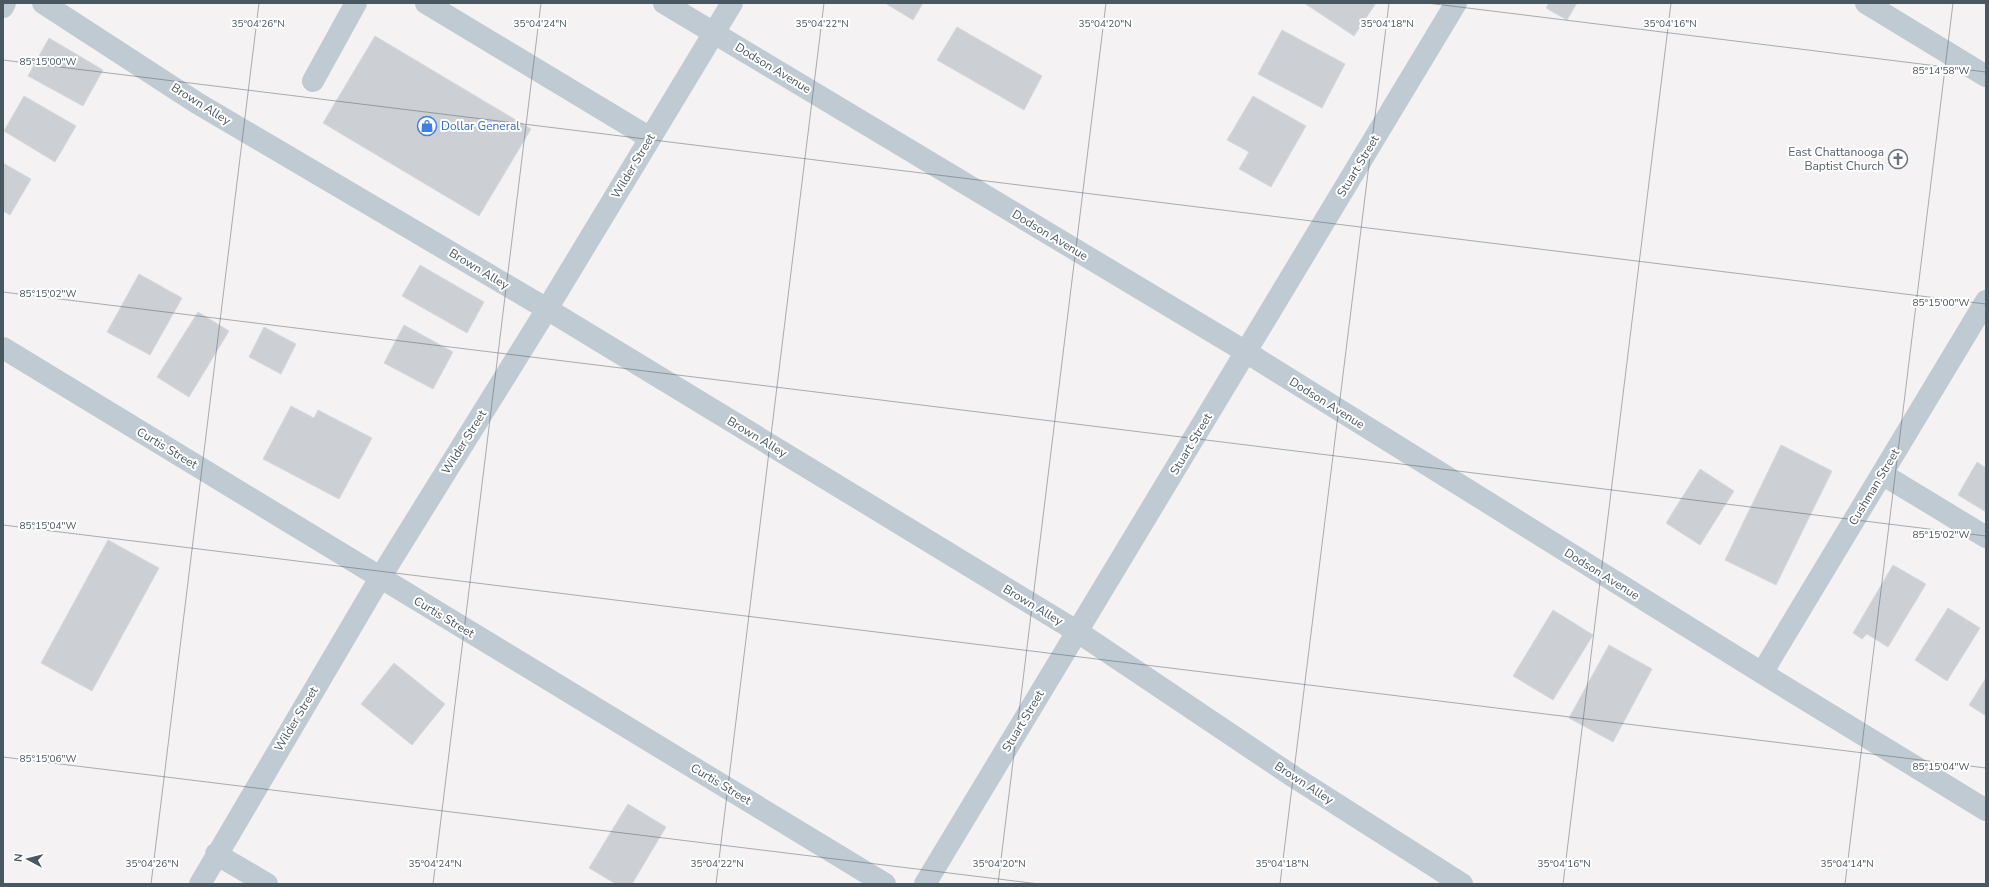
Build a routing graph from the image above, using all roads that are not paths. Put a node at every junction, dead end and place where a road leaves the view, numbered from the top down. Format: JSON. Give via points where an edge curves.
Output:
{"nodes":[{"id":1,"x":5,"y":3,"type":"edge"},
{"id":2,"x":43,"y":3,"type":"edge"},
{"id":3,"x":356,"y":3,"type":"edge"},
{"id":4,"x":426,"y":3,"type":"edge"},
{"id":5,"x":664,"y":3,"type":"edge"},
{"id":6,"x":732,"y":3,"type":"edge"},
{"id":7,"x":1456,"y":3,"type":"edge"},
{"id":8,"x":1866,"y":3,"type":"edge"},
{"id":9,"x":3,"y":7,"type":"edge"},
{"id":10,"x":714,"y":33,"type":"junction"},
{"id":11,"x":1986,"y":76,"type":"edge"},
{"id":12,"x":313,"y":81,"type":"dead end"},
{"id":13,"x":650,"y":138,"type":"junction"},
{"id":14,"x":1986,"y":301,"type":"edge"},
{"id":15,"x":547,"y":309,"type":"junction"},
{"id":16,"x":3,"y":348,"type":"edge"},
{"id":17,"x":1246,"y":352,"type":"junction"},
{"id":18,"x":1882,"y":474,"type":"junction"},
{"id":19,"x":1986,"y":537,"type":"edge"},
{"id":20,"x":380,"y":578,"type":"junction"},
{"id":21,"x":1077,"y":632,"type":"junction"},
{"id":22,"x":1762,"y":673,"type":"junction"},
{"id":23,"x":1986,"y":810,"type":"edge"},
{"id":24,"x":216,"y":854,"type":"junction"},
{"id":25,"x":200,"y":884,"type":"edge"},
{"id":26,"x":267,"y":884,"type":"edge"},
{"id":27,"x":885,"y":884,"type":"edge"},
{"id":28,"x":925,"y":884,"type":"edge"},
{"id":29,"x":1462,"y":884,"type":"edge"}],
"edges":[{"from":1,"to":9,"type":"street"},
{"from":2,"to":15,"type":"street","name":"Brown Alley","via":[[197,103]]},
{"from":3,"to":12,"type":"street"},
{"from":4,"to":13,"type":"street"},
{"from":5,"to":10,"type":"street","name":"Dodson Avenue"},
{"from":6,"to":10,"type":"street","name":"Wilder Street"},
{"from":7,"to":17,"type":"street","name":"Stuart Street"},
{"from":8,"to":11,"type":"street"},
{"from":10,"to":13,"type":"street","name":"Wilder Street"},
{"from":10,"to":17,"type":"street","name":"Dodson Avenue"},
{"from":13,"to":15,"type":"street","name":"Wilder Street"},
{"from":14,"to":18,"type":"street","name":"Cushman Street"},
{"from":15,"to":20,"type":"street","name":"Wilder Street"},
{"from":15,"to":21,"type":"street","name":"Brown Alley"},
{"from":16,"to":20,"type":"street","name":"Curtis Street"},
{"from":17,"to":21,"type":"street","name":"Stuart Street"},
{"from":17,"to":22,"type":"street","name":"Dodson Avenue"},
{"from":18,"to":19,"type":"street"},
{"from":18,"to":22,"type":"street","name":"Cushman Street"},
{"from":20,"to":24,"type":"street","name":"Wilder Street"},
{"from":20,"to":27,"type":"street","name":"Curtis Street"},
{"from":21,"to":28,"type":"street","name":"Stuart Street"},
{"from":21,"to":29,"type":"street","name":"Brown Alley","via":[[1294,777]]},
{"from":22,"to":23,"type":"street","name":"Dodson Avenue"},
{"from":24,"to":25,"type":"street","name":"Wilder Street"},
{"from":24,"to":26,"type":"street"}]}
